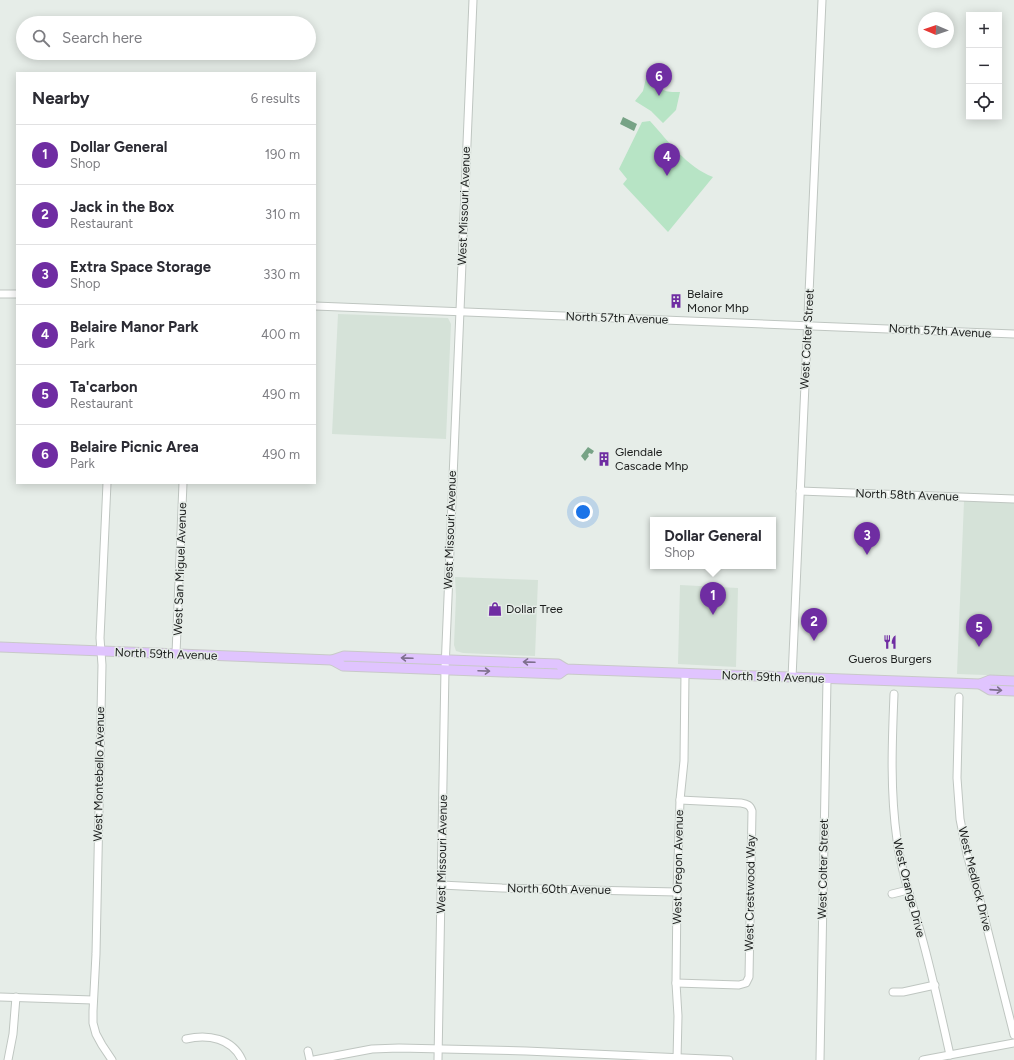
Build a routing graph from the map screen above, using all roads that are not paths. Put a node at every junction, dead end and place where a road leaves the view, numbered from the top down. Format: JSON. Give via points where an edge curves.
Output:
{"nodes":[{"id":1,"x":473,"y":0,"type":"edge"},
{"id":2,"x":822,"y":0,"type":"edge"},
{"id":3,"x":0,"y":294,"type":"edge"},
{"id":4,"x":16,"y":294,"type":"edge"},
{"id":5,"x":316,"y":306,"type":"edge"},
{"id":6,"x":460,"y":312,"type":"junction"},
{"id":7,"x":807,"y":326,"type":"junction"},
{"id":8,"x":1014,"y":334,"type":"edge"},
{"id":9,"x":107,"y":484,"type":"edge"},
{"id":10,"x":183,"y":484,"type":"edge"},
{"id":11,"x":800,"y":491,"type":"junction"},
{"id":12,"x":1014,"y":499,"type":"edge"},
{"id":13,"x":0,"y":647,"type":"edge"},
{"id":14,"x":100,"y":651,"type":"junction"},
{"id":15,"x":176,"y":654,"type":"junction"},
{"id":16,"x":446,"y":659,"type":"junction"},
{"id":17,"x":332,"y":660,"type":"junction"},
{"id":18,"x":445,"y":669,"type":"junction"},
{"id":19,"x":566,"y":669,"type":"junction"},
{"id":20,"x":685,"y":674,"type":"junction"},
{"id":21,"x":792,"y":678,"type":"junction"},
{"id":22,"x":827,"y":679,"type":"junction"},
{"id":23,"x":1014,"y":681,"type":"edge"},
{"id":24,"x":980,"y":684,"type":"junction"},
{"id":25,"x":1014,"y":691,"type":"edge"},
{"id":26,"x":894,"y":694,"type":"dead end"},
{"id":27,"x":959,"y":697,"type":"dead end"},
{"id":28,"x":680,"y":800,"type":"junction"},
{"id":29,"x":441,"y":885,"type":"junction"},
{"id":30,"x":908,"y":890,"type":"junction"},
{"id":31,"x":677,"y":892,"type":"junction"},
{"id":32,"x":892,"y":894,"type":"dead end"},
{"id":33,"x":676,"y":983,"type":"junction"},
{"id":34,"x":935,"y":985,"type":"junction"},
{"id":35,"x":893,"y":992,"type":"dead end"},
{"id":36,"x":0,"y":997,"type":"edge"},
{"id":37,"x":16,"y":997,"type":"junction"},
{"id":38,"x":93,"y":1000,"type":"junction"},
{"id":39,"x":1014,"y":1035,"type":"edge"},
{"id":40,"x":186,"y":1040,"type":"dead end"},
{"id":41,"x":1014,"y":1043,"type":"edge"},
{"id":42,"x":438,"y":1048,"type":"junction"},
{"id":43,"x":308,"y":1051,"type":"dead end"},
{"id":44,"x":950,"y":1055,"type":"junction"},
{"id":45,"x":677,"y":1059,"type":"edge"},
{"id":46,"x":8,"y":1060,"type":"edge"},
{"id":47,"x":112,"y":1060,"type":"edge"},
{"id":48,"x":242,"y":1060,"type":"edge"},
{"id":49,"x":310,"y":1060,"type":"edge"},
{"id":50,"x":314,"y":1060,"type":"edge"},
{"id":51,"x":438,"y":1060,"type":"edge"},
{"id":52,"x":729,"y":1060,"type":"edge"},
{"id":53,"x":820,"y":1060,"type":"edge"},
{"id":54,"x":923,"y":1060,"type":"edge"}],
"edges":[{"from":1,"to":6,"type":"street","name":"West Missouri Avenue"},
{"from":2,"to":7,"type":"street","name":"West Colter Street"},
{"from":3,"to":4,"type":"street"},
{"from":5,"to":6,"type":"street","name":"North 57th Avenue"},
{"from":6,"to":7,"type":"street","name":"North 57th Avenue"},
{"from":6,"to":16,"type":"street","name":"West Missouri Avenue"},
{"from":7,"to":8,"type":"street","name":"North 57th Avenue"},
{"from":7,"to":11,"type":"street","name":"West Colter Street"},
{"from":9,"to":14,"type":"street","name":"West Montebello Avenue"},
{"from":10,"to":15,"type":"street","name":"West San Miguel Avenue"},
{"from":11,"to":12,"type":"street","name":"North 58th Avenue"},
{"from":11,"to":21,"type":"street","name":"West Colter Street"},
{"from":13,"to":14,"type":"main road","name":"North 59th Avenue"},
{"from":14,"to":15,"type":"main road","name":"North 59th Avenue"},
{"from":14,"to":38,"type":"street","name":"West Montebello Avenue","via":[[102,665]]},
{"from":15,"to":17,"type":"main road","name":"North 59th Avenue"},
{"from":16,"to":17,"type":"main road","name":"North 59th Avenue","one_way":true,"via":[[344,656]]},
{"from":16,"to":18,"type":"street","name":"West Missouri Avenue"},
{"from":19,"to":16,"type":"main road","name":"North 59th Avenue","one_way":true,"via":[[558,664]]},
{"from":17,"to":18,"type":"main road","name":"North 59th Avenue","via":[[343,666]]},
{"from":18,"to":19,"type":"main road","name":"North 59th Avenue","one_way":true,"via":[[559,674]]},
{"from":18,"to":29,"type":"street","name":"West Missouri Avenue"},
{"from":19,"to":20,"type":"main road","name":"North 59th Avenue"},
{"from":20,"to":21,"type":"main road","name":"North 59th Avenue"},
{"from":20,"to":28,"type":"street","name":"West Oregon Avenue","via":[[684,761]]},
{"from":21,"to":22,"type":"main road","name":"North 59th Avenue"},
{"from":22,"to":24,"type":"main road","name":"North 59th Avenue"},
{"from":22,"to":53,"type":"street","name":"West Colter Street"},
{"from":23,"to":24,"type":"main road","name":"North 59th Avenue","via":[[990,680]]},
{"from":24,"to":25,"type":"main road","name":"North 59th Avenue","one_way":true,"via":[[990,690]]},
{"from":26,"to":30,"type":"street","name":"West Orange Drive","via":[[893,808],[897,841]]},
{"from":27,"to":39,"type":"street","name":"West Medlock Drive","via":[[957,778],[960,819]]},
{"from":28,"to":31,"type":"street","name":"West Oregon Avenue"},
{"from":28,"to":33,"type":"street","name":"West Crestwood Way","via":[[747,804],[752,811],[749,977],[746,983],[739,984]]},
{"from":29,"to":31,"type":"street","name":"North 60th Avenue"},
{"from":29,"to":42,"type":"street","name":"West Missouri Avenue"},
{"from":30,"to":32,"type":"street"},
{"from":30,"to":34,"type":"street","name":"West Orange Drive"},
{"from":31,"to":33,"type":"street","name":"West Oregon Avenue"},
{"from":33,"to":45,"type":"street","name":"West Oregon Avenue"},
{"from":34,"to":35,"type":"street"},
{"from":34,"to":44,"type":"street","name":"West Orange Drive"},
{"from":36,"to":37,"type":"street"},
{"from":37,"to":38,"type":"street"},
{"from":37,"to":46,"type":"street"},
{"from":38,"to":47,"type":"street","name":"West Montebello Avenue","via":[[93,1023],[96,1034]]},
{"from":40,"to":48,"type":"street","via":[[198,1037],[222,1040],[239,1052]]},
{"from":41,"to":44,"type":"street"},
{"from":42,"to":45,"type":"street"},
{"from":42,"to":50,"type":"street","via":[[372,1049]]},
{"from":42,"to":51,"type":"street","name":"West Missouri Avenue"},
{"from":43,"to":49,"type":"street"},
{"from":44,"to":54,"type":"street"},
{"from":45,"to":52,"type":"street"}]}
